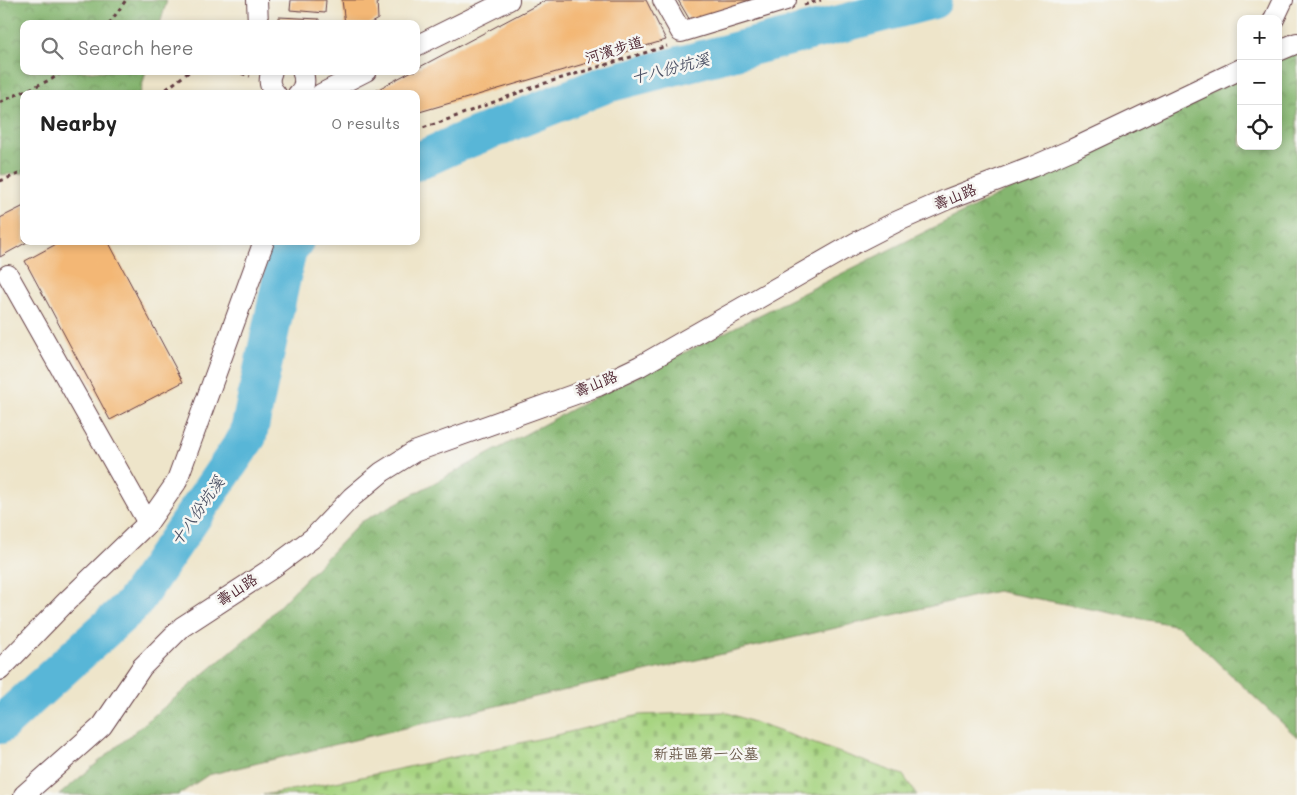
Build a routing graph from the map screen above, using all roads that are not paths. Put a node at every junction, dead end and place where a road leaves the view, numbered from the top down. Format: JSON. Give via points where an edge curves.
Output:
{"nodes":[{"id":1,"x":257,"y":0,"type":"edge"},
{"id":2,"x":509,"y":0,"type":"edge"},
{"id":3,"x":663,"y":0,"type":"edge"},
{"id":4,"x":1283,"y":0,"type":"edge"},
{"id":5,"x":794,"y":3,"type":"edge"},
{"id":6,"x":1276,"y":15,"type":"edge"},
{"id":7,"x":258,"y":20,"type":"edge"},
{"id":8,"x":1297,"y":43,"type":"edge"},
{"id":9,"x":420,"y":44,"type":"edge"},
{"id":10,"x":1282,"y":50,"type":"edge"},
{"id":11,"x":1237,"y":71,"type":"edge"},
{"id":12,"x":271,"y":75,"type":"edge"},
{"id":13,"x":303,"y":75,"type":"edge"},
{"id":14,"x":358,"y":75,"type":"edge"},
{"id":15,"x":273,"y":90,"type":"edge"},
{"id":16,"x":303,"y":90,"type":"edge"},
{"id":17,"x":329,"y":90,"type":"edge"},
{"id":18,"x":263,"y":245,"type":"edge"},
{"id":19,"x":8,"y":275,"type":"dead end"},
{"id":20,"x":148,"y":523,"type":"junction"},
{"id":21,"x":0,"y":670,"type":"edge"},
{"id":22,"x":24,"y":795,"type":"edge"}],
"edges":[{"from":1,"to":7,"type":"street"},
{"from":2,"to":9,"type":"street"},
{"from":3,"to":5,"type":"street","via":[[681,32]]},
{"from":4,"to":6,"type":"street"},
{"from":8,"to":10,"type":"street"},
{"from":11,"to":22,"type":"street","name":"壽山路","via":[[1032,167],[896,222],[640,366],[598,386],[414,452],[382,472],[352,497],[314,537],[182,627],[142,667],[102,726]]},
{"from":12,"to":15,"type":"street","via":[[269,82]]},
{"from":13,"to":16,"type":"street"},
{"from":14,"to":17,"type":"street"},
{"from":18,"to":20,"type":"street","via":[[176,483]]},
{"from":19,"to":20,"type":"street"},
{"from":20,"to":21,"type":"street"}]}
